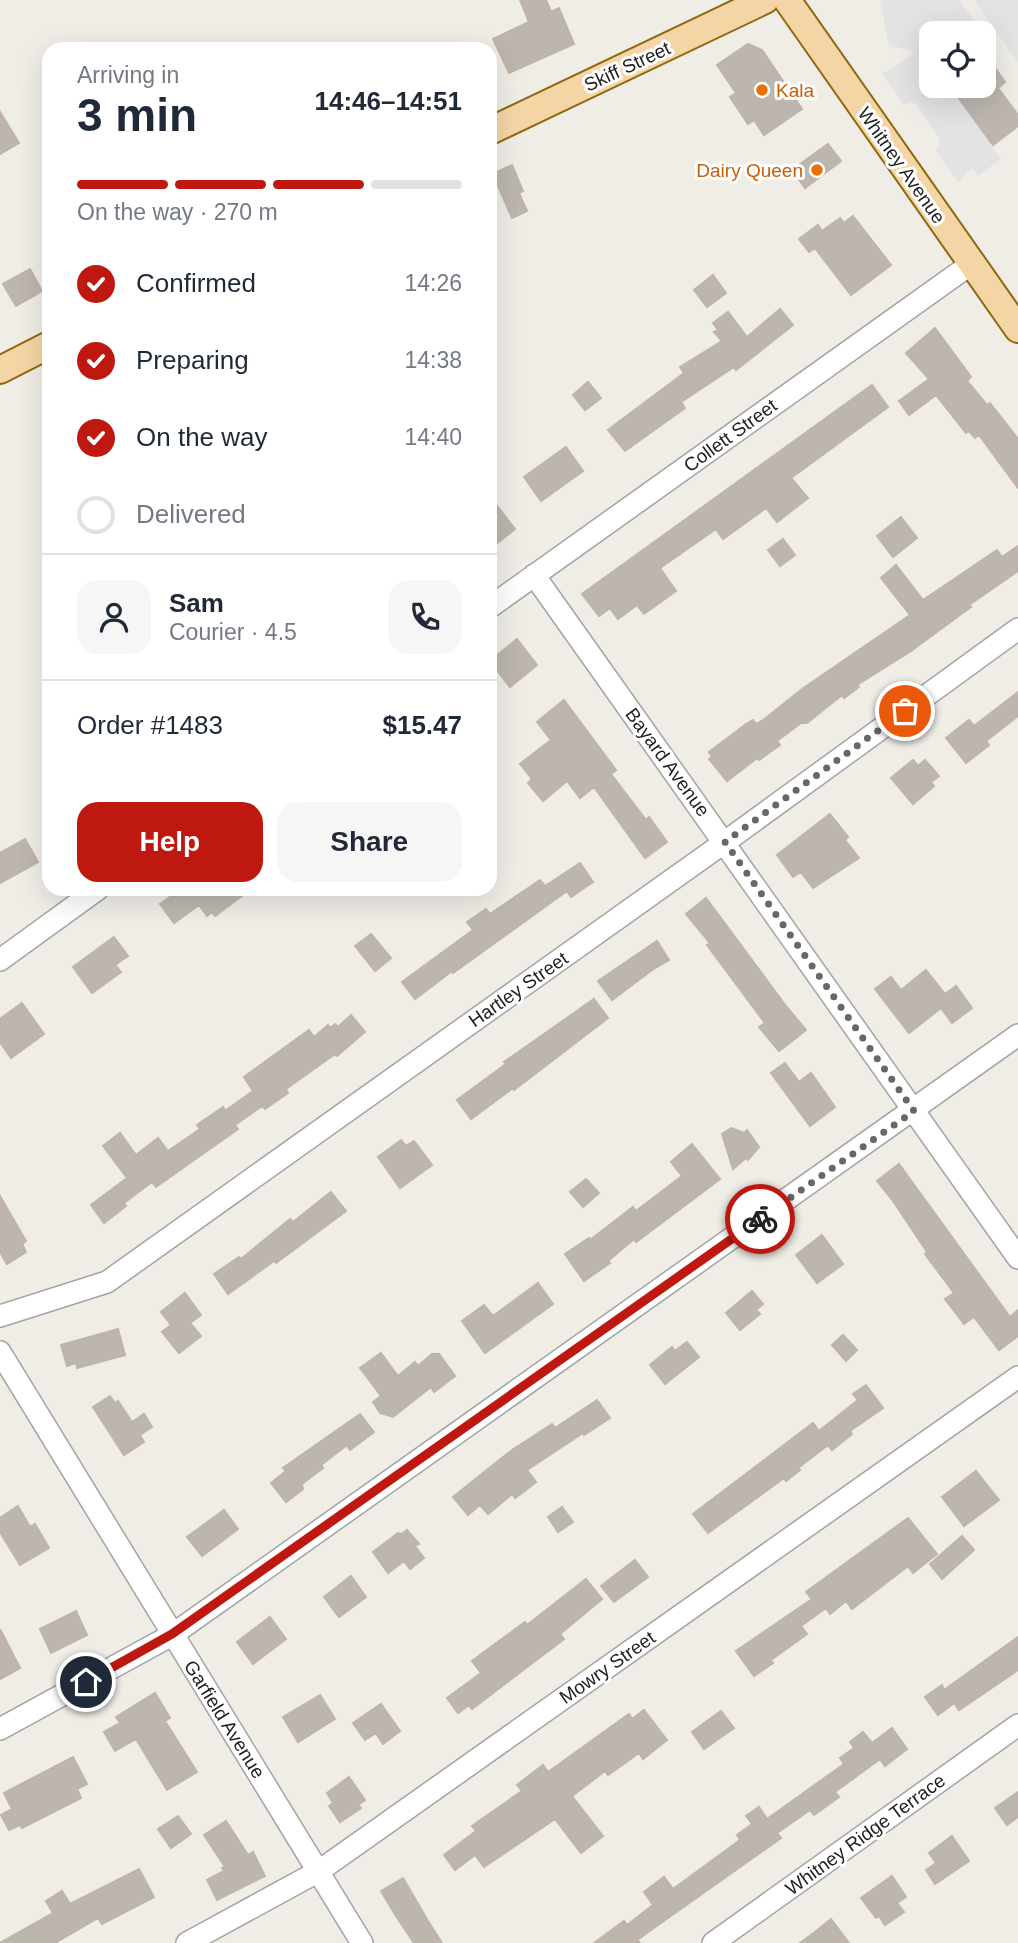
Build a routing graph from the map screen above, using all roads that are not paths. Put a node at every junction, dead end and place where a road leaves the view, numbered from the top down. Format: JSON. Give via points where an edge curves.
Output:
{"nodes":[{"id":1,"x":765,"y":0,"type":"edge"},
{"id":2,"x":788,"y":0,"type":"edge"},
{"id":3,"x":497,"y":128,"type":"edge"},
{"id":4,"x":971,"y":264,"type":"junction"},
{"id":5,"x":1018,"y":329,"type":"edge"},
{"id":6,"x":42,"y":349,"type":"edge"},
{"id":7,"x":0,"y":370,"type":"edge"},
{"id":8,"x":534,"y":575,"type":"junction"},
{"id":9,"x":497,"y":602,"type":"edge"},
{"id":10,"x":1018,"y":629,"type":"edge"},
{"id":11,"x":725,"y":842,"type":"junction"},
{"id":12,"x":88,"y":896,"type":"edge"},
{"id":13,"x":0,"y":960,"type":"edge"},
{"id":14,"x":1018,"y":1035,"type":"edge"},
{"id":15,"x":914,"y":1111,"type":"junction"},
{"id":16,"x":1018,"y":1258,"type":"edge"},
{"id":17,"x":0,"y":1316,"type":"edge"},
{"id":18,"x":0,"y":1352,"type":"edge"},
{"id":19,"x":1018,"y":1377,"type":"edge"},
{"id":20,"x":172,"y":1634,"type":"junction"},
{"id":21,"x":1018,"y":1725,"type":"edge"},
{"id":22,"x":0,"y":1729,"type":"edge"},
{"id":23,"x":319,"y":1871,"type":"junction"},
{"id":24,"x":187,"y":1943,"type":"edge"},
{"id":25,"x":362,"y":1943,"type":"edge"},
{"id":26,"x":713,"y":1943,"type":"edge"}],
"edges":[{"from":1,"to":3,"type":"main road","name":"Skiff Street"},
{"from":2,"to":4,"type":"main road","name":"Whitney Avenue"},
{"from":4,"to":5,"type":"main road","name":"Whitney Avenue"},
{"from":4,"to":8,"type":"street","name":"Collett Street"},
{"from":6,"to":7,"type":"main road"},
{"from":8,"to":9,"type":"street","name":"Collett Street"},
{"from":8,"to":11,"type":"street","name":"Bayard Avenue"},
{"from":10,"to":11,"type":"street","name":"Hartley Street"},
{"from":11,"to":15,"type":"street","name":"Bayard Avenue"},
{"from":11,"to":17,"type":"street","name":"Hartley Street","via":[[107,1282]]},
{"from":12,"to":13,"type":"street"},
{"from":14,"to":15,"type":"street"},
{"from":15,"to":16,"type":"street","name":"Bayard Avenue"},
{"from":15,"to":20,"type":"street"},
{"from":18,"to":20,"type":"street","name":"Garfield Avenue"},
{"from":19,"to":23,"type":"street","name":"Mowry Street"},
{"from":20,"to":22,"type":"street"},
{"from":20,"to":23,"type":"street","name":"Garfield Avenue"},
{"from":21,"to":26,"type":"street","name":"Whitney Ridge Terrace"},
{"from":23,"to":24,"type":"street","name":"Mowry Street"},
{"from":23,"to":25,"type":"street","name":"Garfield Avenue"}]}
